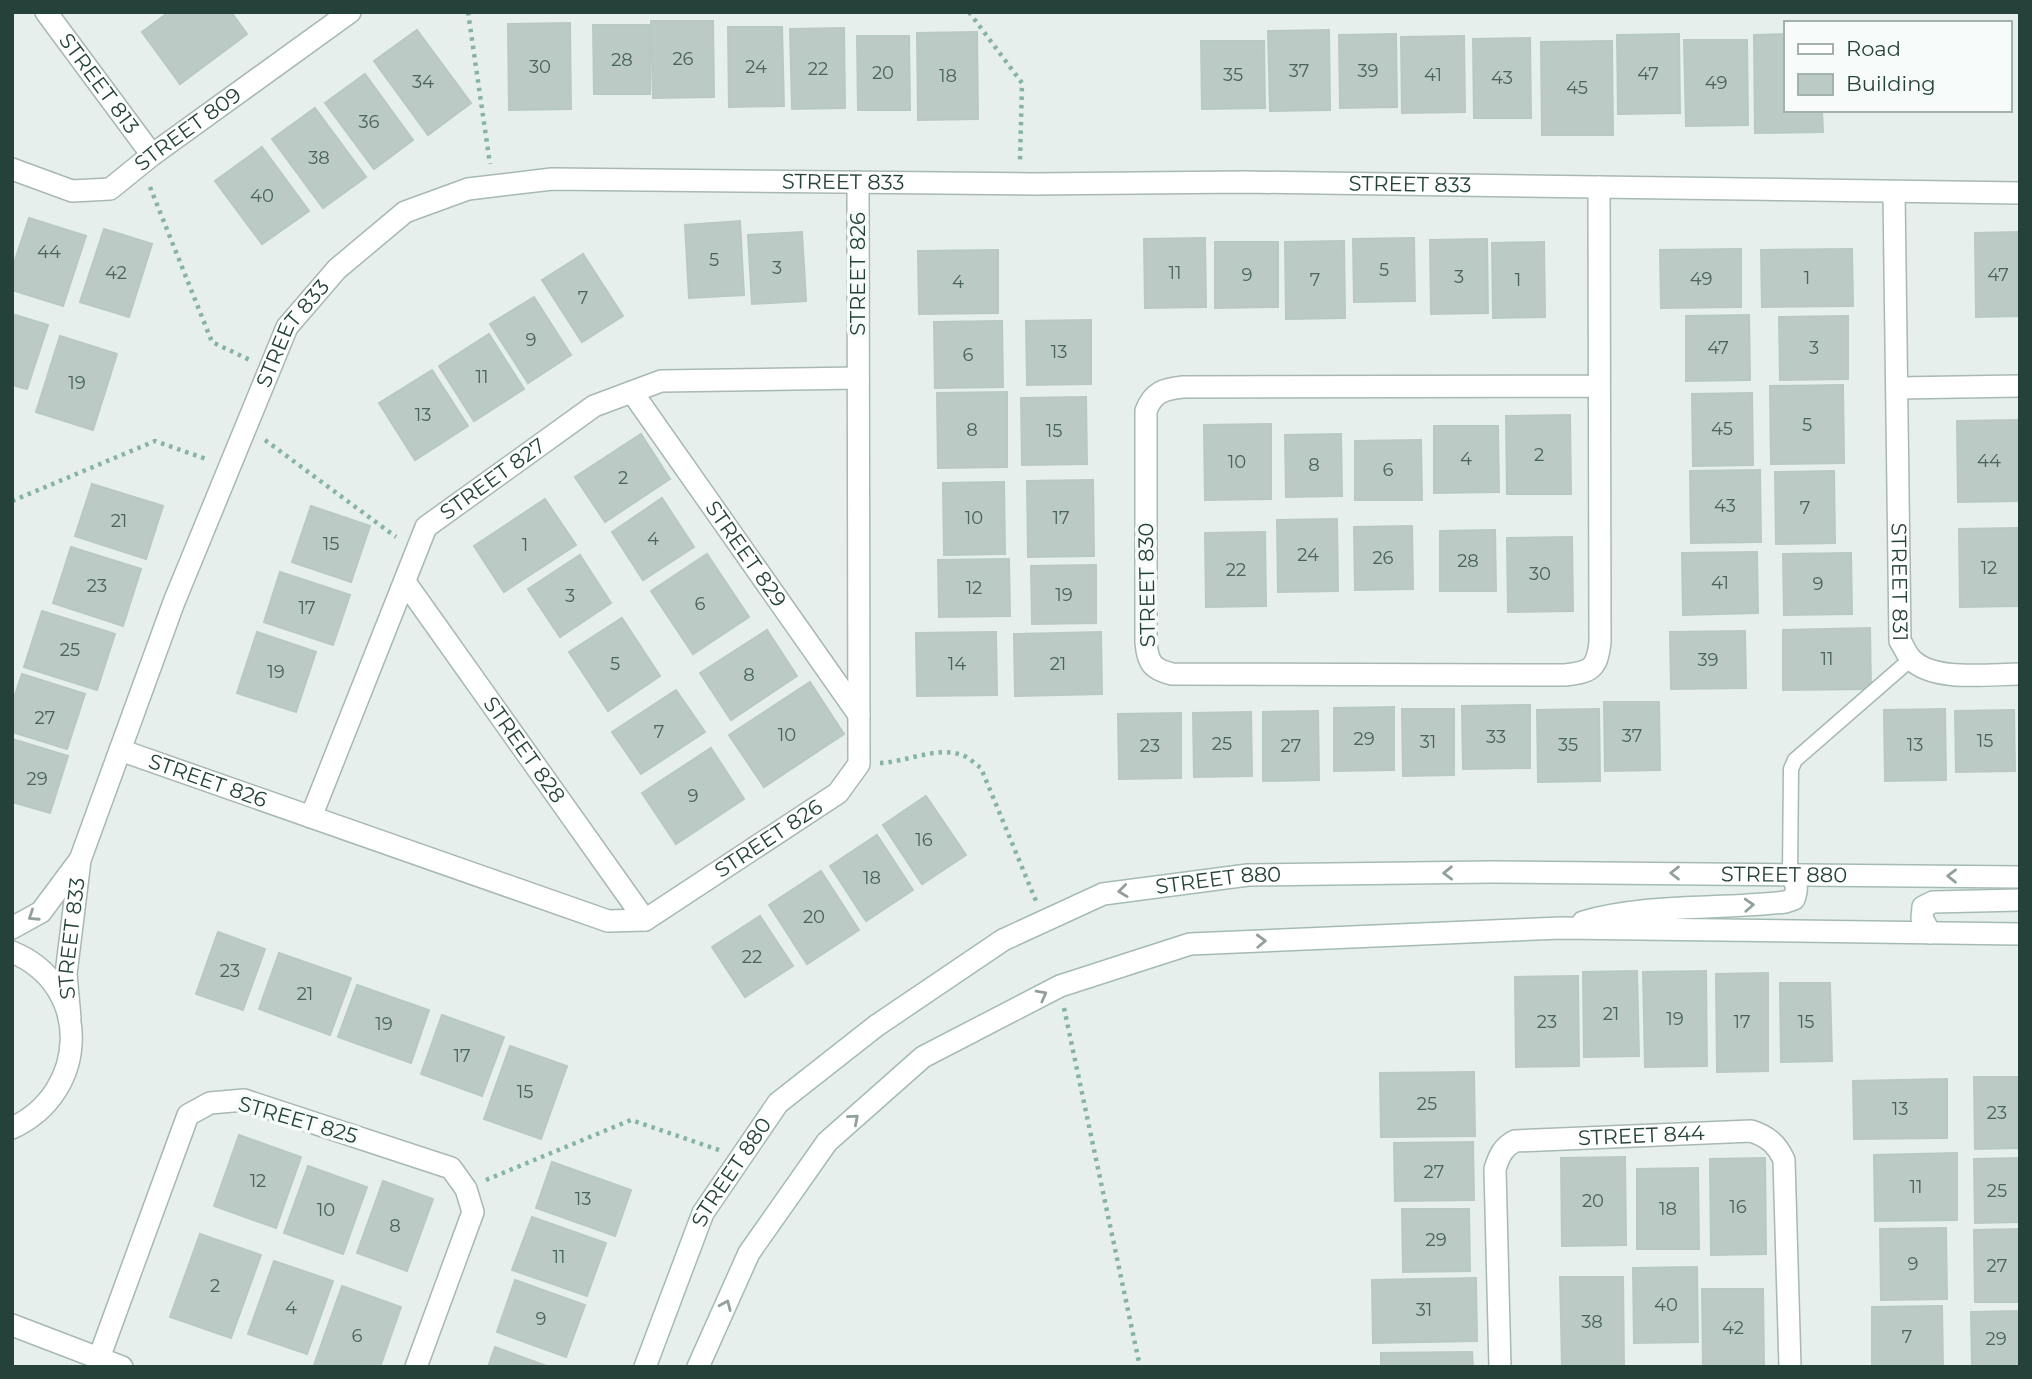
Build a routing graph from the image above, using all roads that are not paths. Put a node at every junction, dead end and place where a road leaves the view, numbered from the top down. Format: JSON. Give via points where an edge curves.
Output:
{"nodes":[{"id":1,"x":46,"y":12,"type":"edge"},
{"id":2,"x":350,"y":12,"type":"edge"},
{"id":3,"x":146,"y":159,"type":"junction"},
{"id":4,"x":12,"y":169,"type":"edge"},
{"id":5,"x":858,"y":182,"type":"junction"},
{"id":6,"x":1599,"y":187,"type":"junction"},
{"id":7,"x":1894,"y":192,"type":"junction"},
{"id":8,"x":2020,"y":193,"type":"edge"},
{"id":9,"x":858,"y":379,"type":"junction"},
{"id":10,"x":1599,"y":386,"type":"junction"},
{"id":11,"x":2020,"y":386,"type":"edge"},
{"id":12,"x":1898,"y":388,"type":"junction"},
{"id":13,"x":632,"y":392,"type":"junction"},
{"id":14,"x":405,"y":582,"type":"junction"},
{"id":15,"x":1912,"y":659,"type":"junction"},
{"id":16,"x":2020,"y":674,"type":"edge"},
{"id":17,"x":859,"y":715,"type":"junction"},
{"id":18,"x":120,"y":750,"type":"junction"},
{"id":19,"x":311,"y":817,"type":"junction"},
{"id":20,"x":80,"y":860,"type":"junction"},
{"id":21,"x":1790,"y":874,"type":"junction"},
{"id":22,"x":2020,"y":877,"type":"edge"},
{"id":23,"x":2020,"y":900,"type":"edge"},
{"id":24,"x":645,"y":920,"type":"junction"},
{"id":25,"x":12,"y":928,"type":"edge"},
{"id":26,"x":1561,"y":928,"type":"junction"},
{"id":27,"x":1930,"y":933,"type":"junction"},
{"id":28,"x":2020,"y":934,"type":"edge"},
{"id":29,"x":12,"y":952,"type":"edge"},
{"id":30,"x":70,"y":1018,"type":"junction"},
{"id":31,"x":12,"y":1129,"type":"edge"},
{"id":32,"x":12,"y":1325,"type":"edge"},
{"id":33,"x":99,"y":1358,"type":"junction"},
{"id":34,"x":122,"y":1367,"type":"edge"},
{"id":35,"x":416,"y":1367,"type":"edge"},
{"id":36,"x":645,"y":1367,"type":"edge"},
{"id":37,"x":698,"y":1367,"type":"edge"},
{"id":38,"x":1500,"y":1367,"type":"edge"},
{"id":39,"x":1790,"y":1367,"type":"edge"}],
"edges":[{"from":1,"to":3,"type":"street","name":"STREET 813"},
{"from":2,"to":3,"type":"street","name":"STREET 809"},
{"from":3,"to":4,"type":"street","name":"STREET 809","via":[[110,189],[97,190],[72,191]]},
{"from":5,"to":6,"type":"street","name":"STREET 833"},
{"from":5,"to":9,"type":"street","name":"STREET 826"},
{"from":5,"to":18,"type":"street","name":"STREET 833","via":[[552,179],[468,189],[405,212],[337,269],[288,327],[174,602]]},
{"from":6,"to":7,"type":"street","name":"STREET 833"},
{"from":6,"to":10,"type":"street","name":"STREET 830"},
{"from":7,"to":8,"type":"street","name":"STREET 833"},
{"from":7,"to":12,"type":"street","name":"STREET 831"},
{"from":9,"to":13,"type":"street","name":"STREET 827","via":[[661,381]]},
{"from":9,"to":17,"type":"street","name":"STREET 826"},
{"from":10,"to":10,"type":"street","name":"STREET 830","via":[[1600,642],[1598,658],[1584,673],[1172,674],[1159,671],[1147,656],[1146,411],[1156,393],[1182,387]]},
{"from":11,"to":12,"type":"street"},
{"from":12,"to":15,"type":"street","name":"STREET 831","via":[[1900,641]]},
{"from":13,"to":14,"type":"street","name":"STREET 827","via":[[594,406],[426,527]]},
{"from":13,"to":17,"type":"street","name":"STREET 829"},
{"from":14,"to":19,"type":"street","name":"STREET 827"},
{"from":14,"to":24,"type":"street","name":"STREET 828"},
{"from":15,"to":16,"type":"street","name":"STREET 831","via":[[1929,671],[1951,675]]},
{"from":15,"to":21,"type":"lane","via":[[1795,760],[1791,769]]},
{"from":17,"to":24,"type":"street","name":"STREET 826","via":[[859,764],[838,793]]},
{"from":18,"to":19,"type":"street","name":"STREET 826"},
{"from":18,"to":20,"type":"street","name":"STREET 833"},
{"from":19,"to":24,"type":"street","name":"STREET 826","via":[[608,921]]},
{"from":20,"to":25,"type":"street","name":"STREET 833","one_way":true,"via":[[41,912]]},
{"from":20,"to":30,"type":"street","name":"STREET 833","via":[[66,974]]},
{"from":22,"to":21,"type":"street","name":"STREET 880","one_way":true},
{"from":26,"to":21,"type":"street","one_way":true,"via":[[1612,913],[1785,902],[1794,899],[1797,891]]},
{"from":21,"to":36,"type":"street","name":"STREET 880","one_way":true,"via":[[1248,875],[1103,894],[1003,940],[876,1026],[778,1104],[703,1213]]},
{"from":23,"to":27,"type":"street","via":[[1933,902],[1923,907],[1922,918]]},
{"from":26,"to":27,"type":"street"},
{"from":37,"to":26,"type":"street","one_way":true,"via":[[749,1253],[827,1142],[923,1057],[1060,986],[1190,944]]},
{"from":27,"to":28,"type":"street"},
{"from":29,"to":30,"type":"street","via":[[44,973]]},
{"from":30,"to":31,"type":"street","name":"STREET 833","via":[[71,1058],[65,1078],[42,1110]]},
{"from":32,"to":33,"type":"street"},
{"from":33,"to":34,"type":"street"},
{"from":33,"to":35,"type":"street","name":"STREET 825","via":[[188,1115],[211,1103],[244,1100],[451,1168],[466,1189],[473,1212]]},
{"from":38,"to":39,"type":"street","name":"STREET 844","via":[[1494,1169],[1508,1144],[1751,1130],[1765,1135],[1784,1160]]}]}
